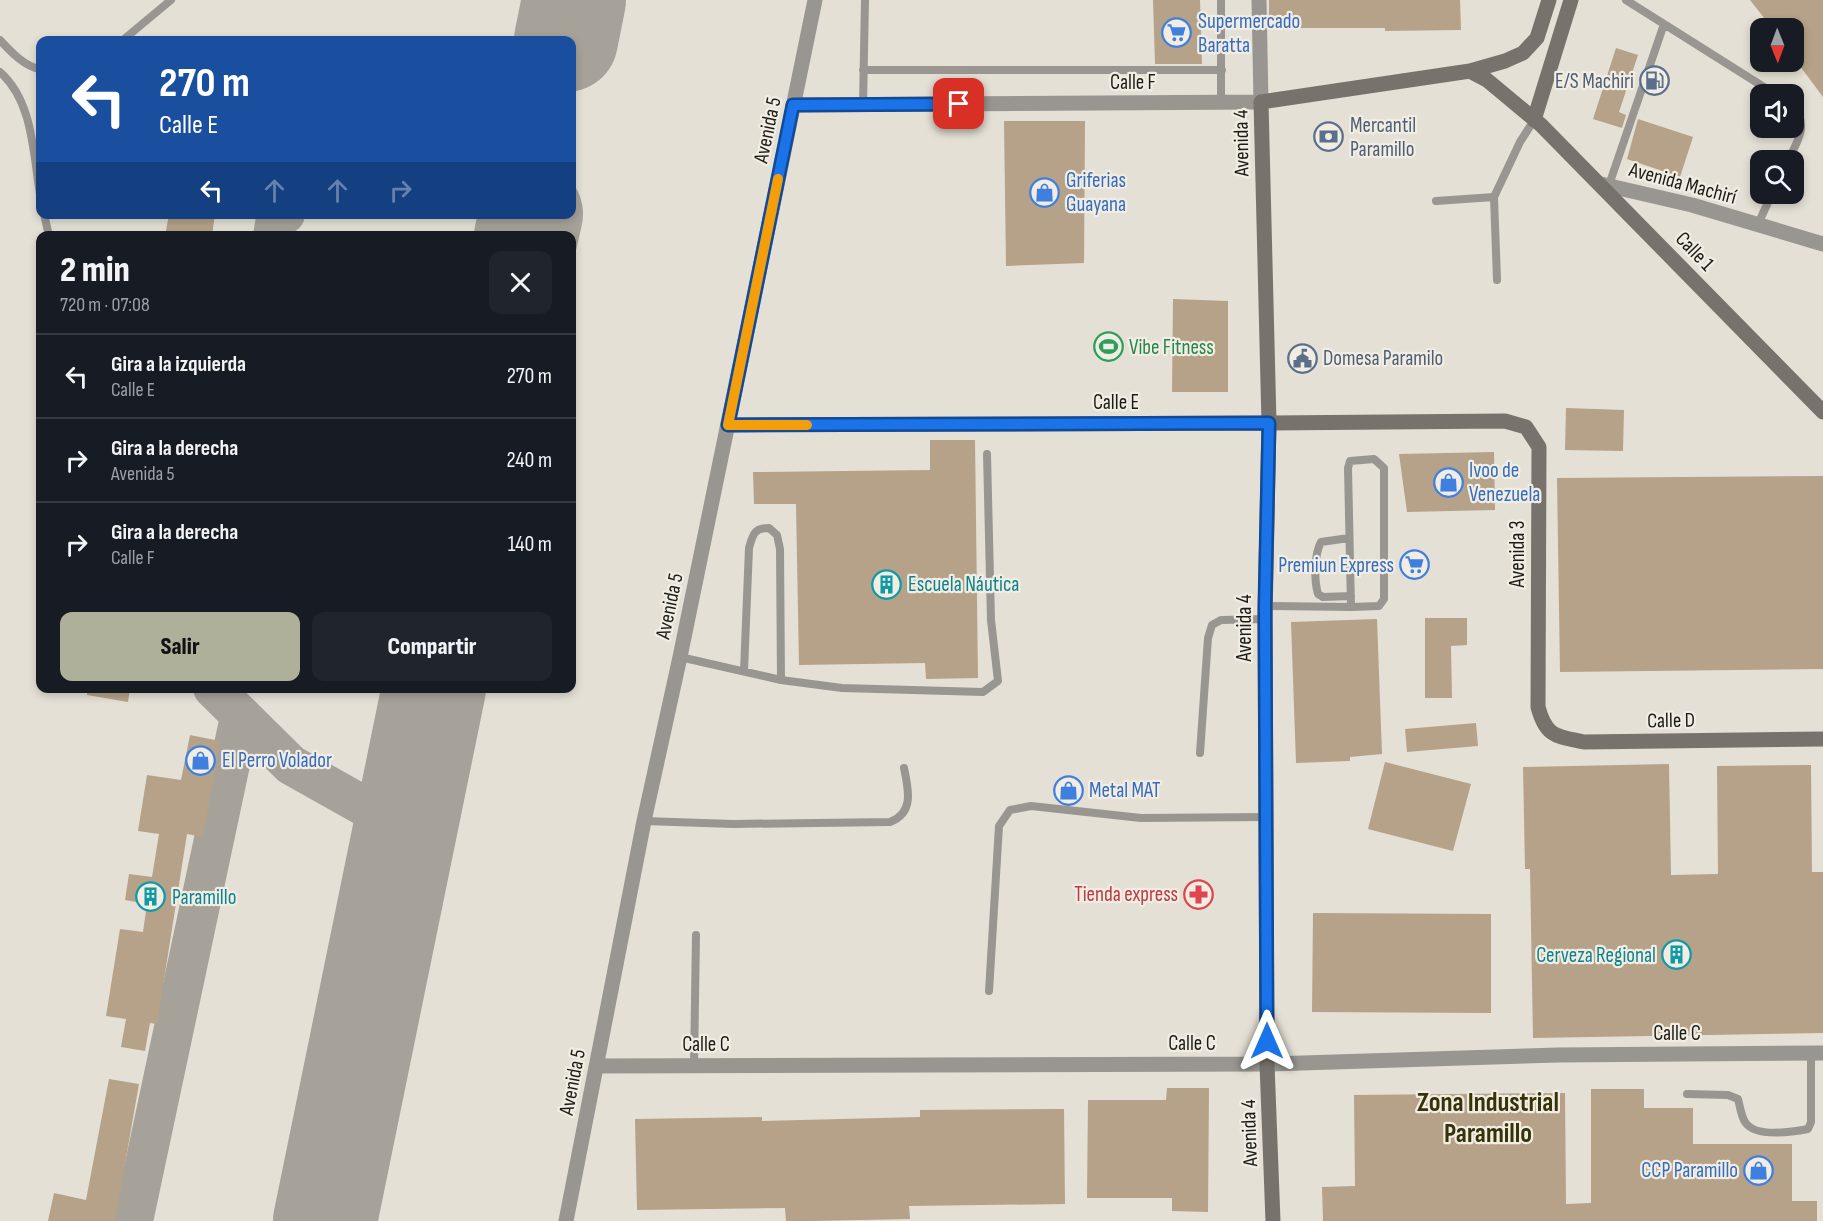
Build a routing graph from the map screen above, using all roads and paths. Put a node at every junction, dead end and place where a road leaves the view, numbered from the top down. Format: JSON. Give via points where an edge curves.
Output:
{"nodes":[{"id":1,"x":171,"y":0,"type":"edge"},
{"id":2,"x":815,"y":0,"type":"edge"},
{"id":3,"x":865,"y":0,"type":"edge"},
{"id":4,"x":1221,"y":0,"type":"edge"},
{"id":5,"x":1259,"y":0,"type":"edge"},
{"id":6,"x":1549,"y":0,"type":"edge"},
{"id":7,"x":1571,"y":0,"type":"edge"},
{"id":8,"x":1626,"y":0,"type":"edge"},
{"id":9,"x":1664,"y":24,"type":"junction"},
{"id":10,"x":128,"y":36,"type":"edge"},
{"id":11,"x":0,"y":40,"type":"edge"},
{"id":12,"x":36,"y":68,"type":"edge"},
{"id":13,"x":863,"y":70,"type":"junction"},
{"id":14,"x":1222,"y":70,"type":"junction"},
{"id":15,"x":1470,"y":71,"type":"junction"},
{"id":16,"x":0,"y":72,"type":"edge"},
{"id":17,"x":1759,"y":84,"type":"edge"},
{"id":18,"x":1261,"y":102,"type":"junction"},
{"id":19,"x":1221,"y":103,"type":"junction"},
{"id":20,"x":793,"y":105,"type":"junction"},
{"id":21,"x":863,"y":105,"type":"junction"},
{"id":22,"x":1534,"y":120,"type":"junction"},
{"id":23,"x":36,"y":172,"type":"edge"},
{"id":24,"x":1605,"y":184,"type":"junction"},
{"id":25,"x":1494,"y":197,"type":"junction"},
{"id":26,"x":1436,"y":201,"type":"dead end"},
{"id":27,"x":1767,"y":204,"type":"edge"},
{"id":28,"x":1757,"y":226,"type":"junction"},
{"id":29,"x":1823,"y":244,"type":"edge"},
{"id":30,"x":1497,"y":280,"type":"dead end"},
{"id":31,"x":1823,"y":412,"type":"edge"},
{"id":32,"x":1505,"y":422,"type":"joint"},
{"id":33,"x":1269,"y":423,"type":"junction"},
{"id":34,"x":728,"y":425,"type":"junction"},
{"id":35,"x":987,"y":454,"type":"dead end"},
{"id":36,"x":1349,"y":538,"type":"junction"},
{"id":37,"x":1351,"y":596,"type":"junction"},
{"id":38,"x":1351,"y":607,"type":"junction"},
{"id":39,"x":1265,"y":613,"type":"junction"},
{"id":40,"x":680,"y":657,"type":"junction"},
{"id":41,"x":744,"y":671,"type":"junction"},
{"id":42,"x":781,"y":680,"type":"junction"},
{"id":43,"x":1538,"y":707,"type":"joint"},
{"id":44,"x":1823,"y":740,"type":"edge"},
{"id":45,"x":1200,"y":753,"type":"dead end"},
{"id":46,"x":904,"y":768,"type":"dead end"},
{"id":47,"x":1267,"y":817,"type":"junction"},
{"id":48,"x":644,"y":820,"type":"junction"},
{"id":49,"x":696,"y":935,"type":"dead end"},
{"id":50,"x":989,"y":991,"type":"dead end"},
{"id":51,"x":1817,"y":1053,"type":"edge"},
{"id":52,"x":1267,"y":1064,"type":"junction"},
{"id":53,"x":694,"y":1065,"type":"junction"},
{"id":54,"x":596,"y":1066,"type":"junction"},
{"id":55,"x":1688,"y":1094,"type":"dead end"},
{"id":56,"x":566,"y":1221,"type":"edge"},
{"id":57,"x":1272,"y":1221,"type":"edge"}],
"edges":[{"from":1,"to":10,"type":"lane"},
{"from":2,"to":20,"type":"street","name":"Avenida 5"},
{"from":3,"to":13,"type":"lane"},
{"from":4,"to":14,"type":"lane"},
{"from":5,"to":18,"type":"street","name":"Avenida 4"},
{"from":6,"to":15,"type":"main road","name":"Calle F","via":[[1537,38],[1523,53]]},
{"from":7,"to":22,"type":"main road"},
{"from":8,"to":9,"type":"lane"},
{"from":9,"to":17,"type":"lane"},
{"from":9,"to":24,"type":"lane"},
{"from":11,"to":12,"type":"lane"},
{"from":13,"to":14,"type":"lane"},
{"from":13,"to":21,"type":"lane"},
{"from":14,"to":19,"type":"lane"},
{"from":15,"to":18,"type":"main road","name":"Calle F"},
{"from":15,"to":22,"type":"main road","name":"Calle 1","via":[[1487,80]]},
{"from":16,"to":23,"type":"lane","via":[[13,83],[24,106]]},
{"from":18,"to":19,"type":"street","name":"Calle F"},
{"from":18,"to":33,"type":"main road","name":"Avenida 4"},
{"from":19,"to":21,"type":"street","name":"Calle F"},
{"from":20,"to":21,"type":"street","name":"Calle F"},
{"from":20,"to":34,"type":"street","name":"Avenida 5"},
{"from":22,"to":24,"type":"main road","name":"Calle 1"},
{"from":22,"to":25,"type":"lane"},
{"from":24,"to":28,"type":"street","name":"Avenida Machirí"},
{"from":24,"to":31,"type":"main road","name":"Calle 1"},
{"from":25,"to":26,"type":"lane"},
{"from":25,"to":30,"type":"lane"},
{"from":27,"to":28,"type":"lane"},
{"from":28,"to":29,"type":"street","name":"Avenida Machirí"},
{"from":32,"to":33,"type":"main road","name":"Calle E"},
{"from":32,"to":43,"type":"main road","name":"Avenida 3","via":[[1526,427],[1539,447]]},
{"from":33,"to":34,"type":"street","name":"Calle E"},
{"from":33,"to":39,"type":"main road","name":"Avenida 4"},
{"from":34,"to":40,"type":"street","name":"Avenida 5"},
{"from":35,"to":42,"type":"lane","via":[[991,620],[998,681],[983,692],[842,688]]},
{"from":36,"to":37,"type":"lane"},
{"from":36,"to":37,"type":"lane","via":[[1321,542],[1316,586],[1323,597]]},
{"from":36,"to":38,"type":"lane","via":[[1350,461],[1374,459],[1384,468],[1384,599],[1379,606]]},
{"from":37,"to":38,"type":"lane"},
{"from":38,"to":39,"type":"lane"},
{"from":39,"to":45,"type":"lane","via":[[1212,625]]},
{"from":39,"to":47,"type":"main road","name":"Avenida 4"},
{"from":40,"to":41,"type":"lane"},
{"from":40,"to":48,"type":"street","name":"Avenida 5"},
{"from":41,"to":42,"type":"lane"},
{"from":41,"to":42,"type":"lane","via":[[749,548],[754,532],[769,528],[777,535],[780,549]]},
{"from":43,"to":44,"type":"main road","name":"Calle D","via":[[1542,725],[1553,735],[1584,742]]},
{"from":46,"to":48,"type":"lane","via":[[908,805],[899,819],[891,822],[733,824]]},
{"from":47,"to":50,"type":"lane","via":[[1141,818],[1030,806],[1010,810],[999,826]]},
{"from":47,"to":52,"type":"main road","name":"Avenida 4"},
{"from":48,"to":54,"type":"street","name":"Avenida 5"},
{"from":49,"to":53,"type":"lane"},
{"from":51,"to":52,"type":"street","name":"Calle C","via":[[1558,1055]]},
{"from":51,"to":55,"type":"lane","via":[[1808,1129],[1752,1129],[1744,1122],[1738,1099]]},
{"from":52,"to":53,"type":"street","name":"Calle C"},
{"from":52,"to":57,"type":"main road","name":"Avenida 4"},
{"from":53,"to":54,"type":"street","name":"Calle C"},
{"from":54,"to":56,"type":"street","name":"Avenida 5"}]}
